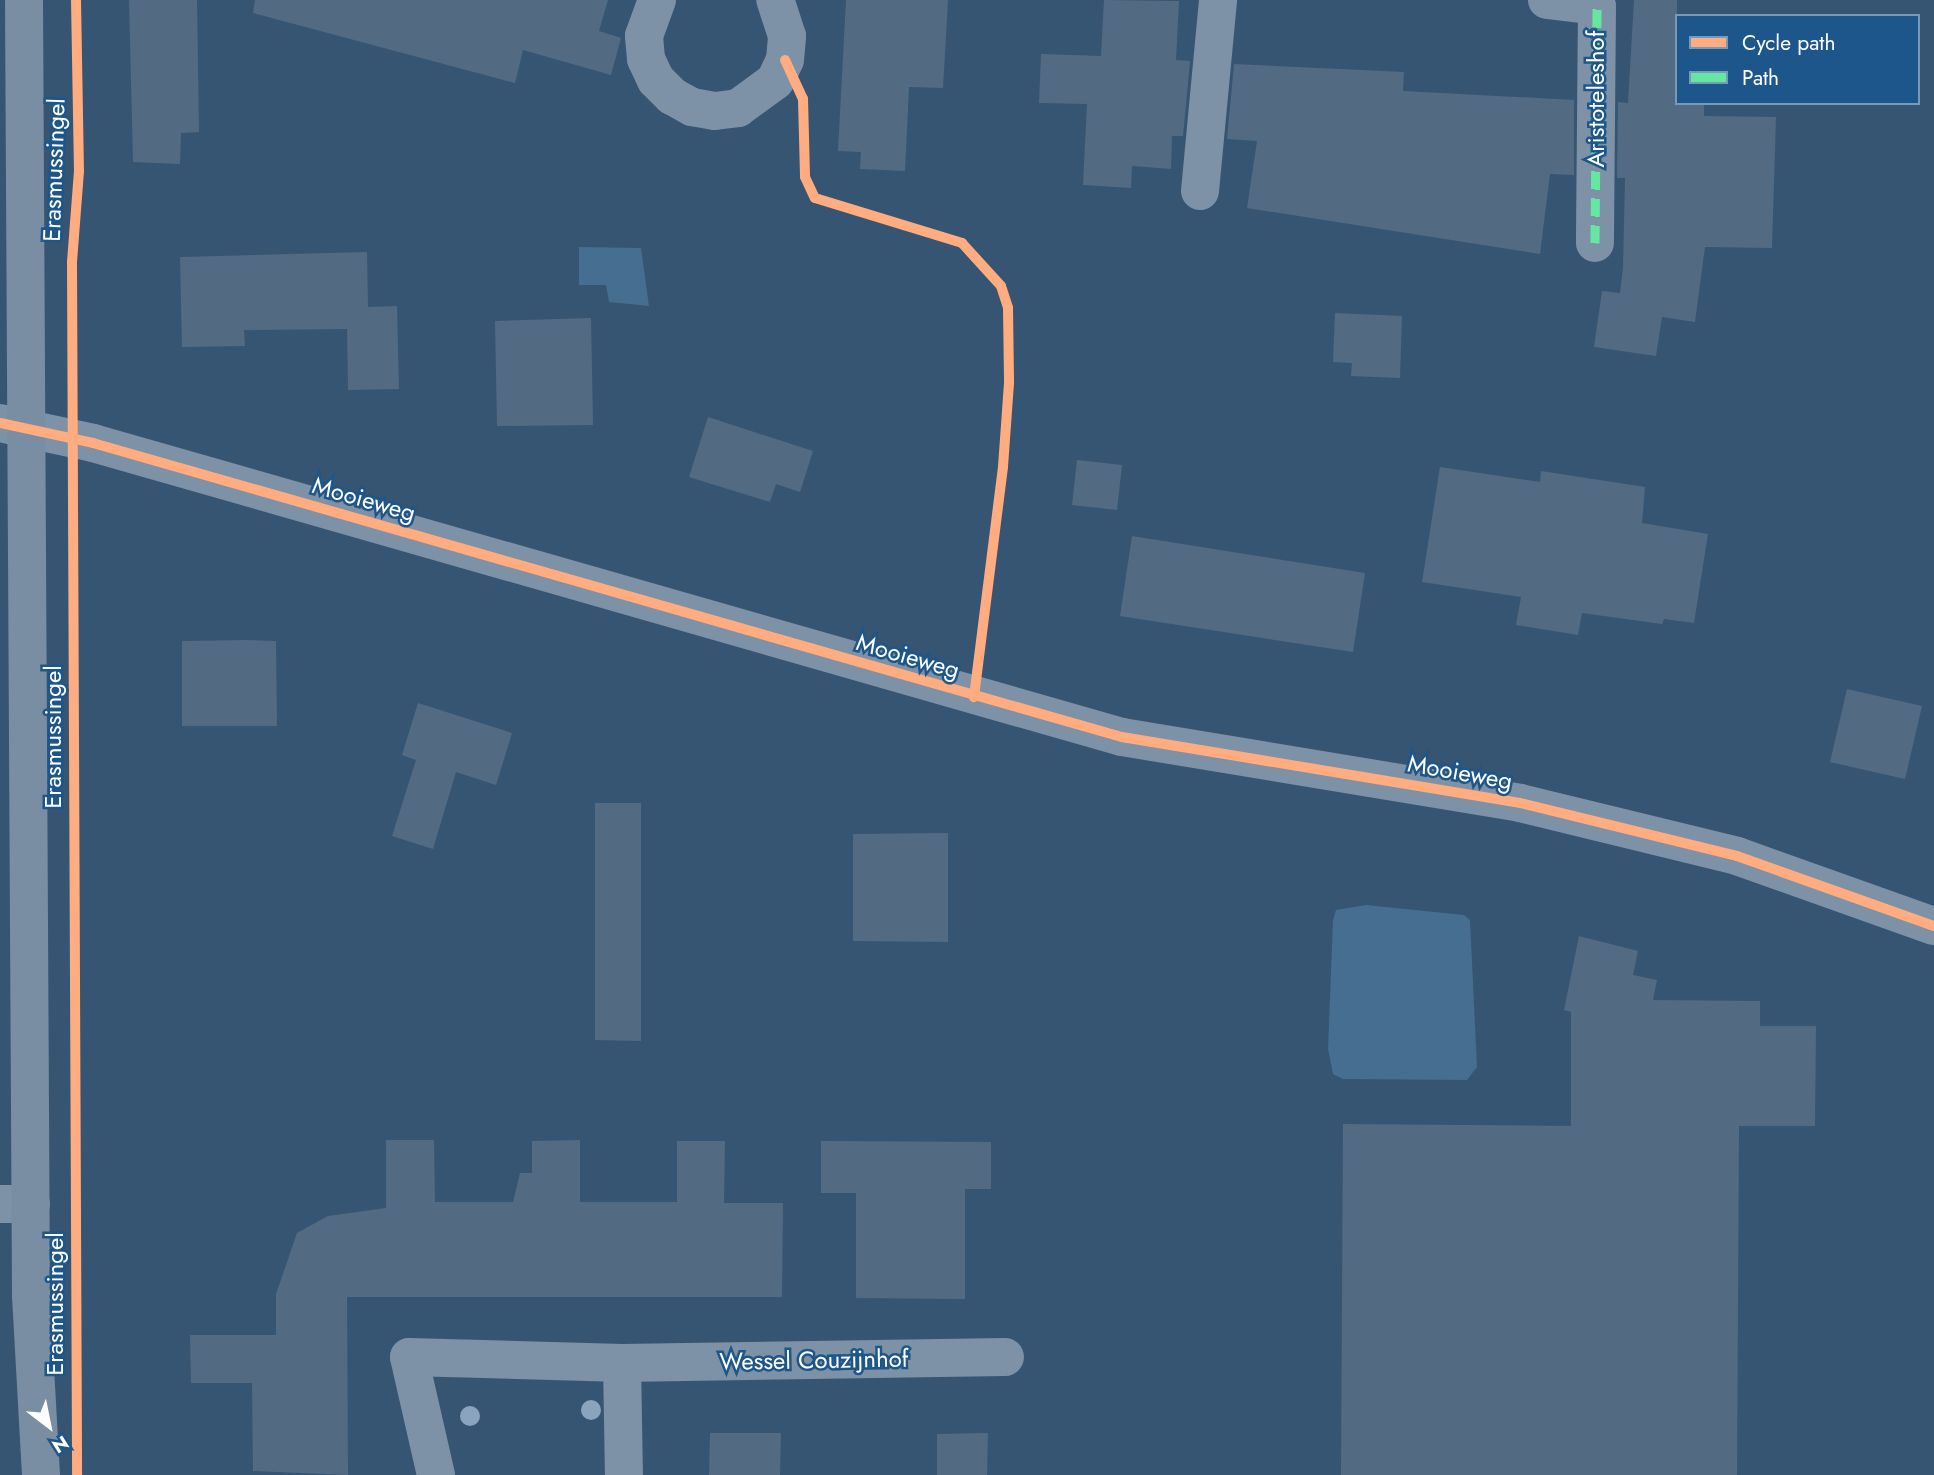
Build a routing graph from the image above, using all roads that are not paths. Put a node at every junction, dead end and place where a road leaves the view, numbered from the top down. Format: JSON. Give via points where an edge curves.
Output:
{"nodes":[{"id":1,"x":657,"y":0,"type":"edge"},
{"id":2,"x":775,"y":0,"type":"edge"},
{"id":3,"x":1218,"y":0,"type":"edge"},
{"id":4,"x":1547,"y":0,"type":"edge"},
{"id":5,"x":16,"y":17,"type":"edge"},
{"id":6,"x":1200,"y":191,"type":"dead end"},
{"id":7,"x":1595,"y":243,"type":"dead end"},
{"id":8,"x":14,"y":426,"type":"edge"},
{"id":9,"x":1934,"y":926,"type":"edge"},
{"id":10,"x":15,"y":1204,"type":"edge"},
{"id":11,"x":31,"y":1296,"type":"junction"},
{"id":12,"x":1005,"y":1357,"type":"dead end"},
{"id":13,"x":622,"y":1363,"type":"junction"},
{"id":14,"x":16,"y":1475,"type":"edge"},
{"id":15,"x":41,"y":1475,"type":"edge"},
{"id":16,"x":436,"y":1475,"type":"edge"},
{"id":17,"x":624,"y":1475,"type":"edge"}],
"edges":[{"from":1,"to":2,"type":"street","via":[[644,36],[646,59],[656,80],[692,107],[715,111],[738,108],[775,81],[785,60],[787,36]]},
{"from":3,"to":6,"type":"street"},
{"from":4,"to":7,"type":"street","name":"Aristoteleshof","via":[[1597,6]]},
{"from":5,"to":8,"type":"street","name":"Erasmussingel"},
{"from":8,"to":9,"type":"street","name":"Mooieweg","via":[[93,443],[1122,737],[1534,807],[1737,856]]},
{"from":8,"to":10,"type":"street","name":"Erasmussingel"},
{"from":10,"to":11,"type":"street","name":"Erasmussingel"},
{"from":11,"to":14,"type":"street","name":"Erasmussingel"},
{"from":11,"to":15,"type":"street","name":"Erasmussingel"},
{"from":12,"to":13,"type":"street","name":"Wessel Couzijnhof"},
{"from":13,"to":16,"type":"street","name":"Wessel Couzijnhof","via":[[409,1357]]},
{"from":13,"to":17,"type":"street"}]}
